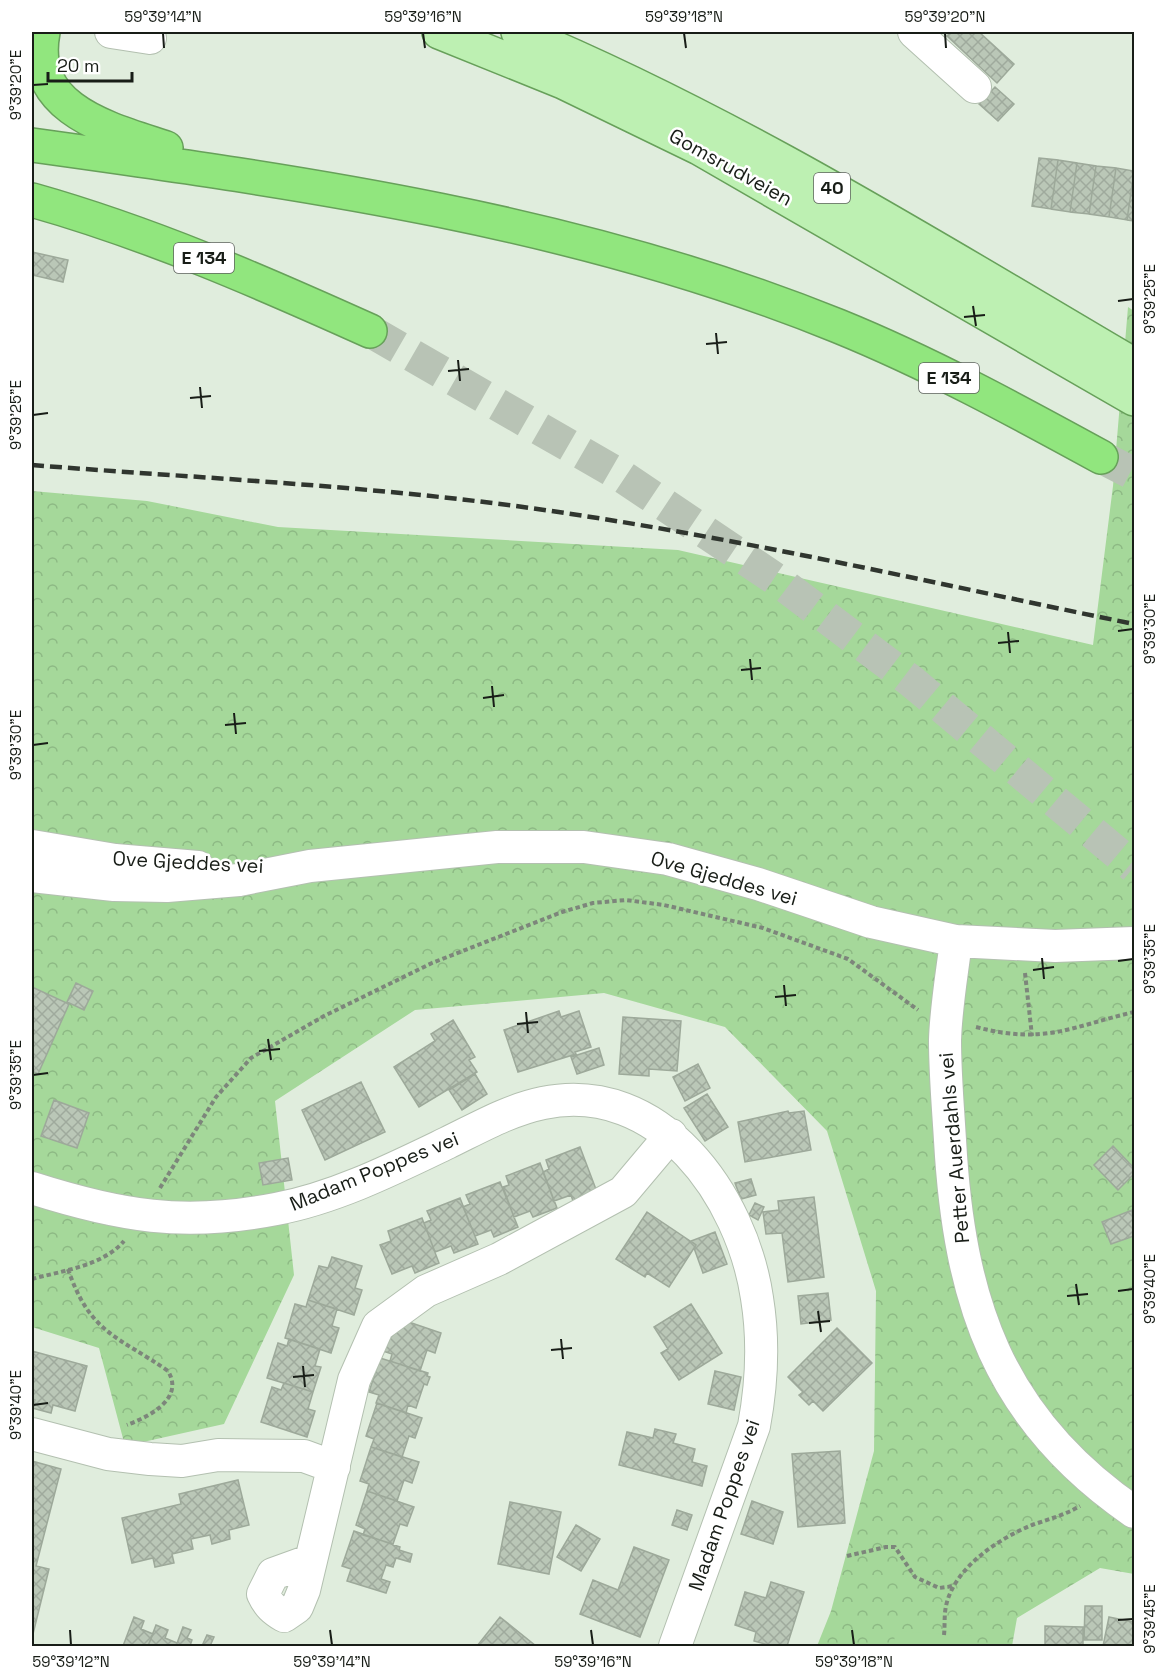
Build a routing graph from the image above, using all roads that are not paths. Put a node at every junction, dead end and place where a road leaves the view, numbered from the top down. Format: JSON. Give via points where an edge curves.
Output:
{"nodes":[{"id":1,"x":43,"y":32,"type":"edge"},
{"id":2,"x":111,"y":32,"type":"edge"},
{"id":3,"x":439,"y":32,"type":"edge"},
{"id":4,"x":518,"y":32,"type":"edge"},
{"id":5,"x":914,"y":32,"type":"edge"},
{"id":6,"x":150,"y":38,"type":"dead end"},
{"id":7,"x":975,"y":87,"type":"dead end"},
{"id":8,"x":32,"y":144,"type":"edge"},
{"id":9,"x":256,"y":176,"type":"junction"},
{"id":10,"x":32,"y":200,"type":"edge"},
{"id":11,"x":370,"y":331,"type":"tunnel mouth"},
{"id":12,"x":1134,"y":365,"type":"edge"},
{"id":13,"x":1134,"y":399,"type":"edge"},
{"id":14,"x":1101,"y":457,"type":"tunnel mouth"},
{"id":15,"x":32,"y":846,"type":"edge"},
{"id":16,"x":310,"y":866,"type":"junction"},
{"id":17,"x":32,"y":876,"type":"edge"},
{"id":18,"x":956,"y":941,"type":"junction"},
{"id":19,"x":1134,"y":943,"type":"edge"},
{"id":20,"x":671,"y":1135,"type":"junction"},
{"id":21,"x":32,"y":1188,"type":"edge"},
{"id":22,"x":32,"y":1434,"type":"edge"},
{"id":23,"x":334,"y":1467,"type":"junction"},
{"id":24,"x":1134,"y":1512,"type":"edge"},
{"id":25,"x":309,"y":1561,"type":"dead end"},
{"id":26,"x":675,"y":1647,"type":"edge"}],
"edges":[{"from":1,"to":9,"type":"highway","number":"E 134","via":[[41,60],[50,83],[79,115],[98,126]]},
{"from":2,"to":6,"type":"street"},
{"from":3,"to":13,"type":"main road","name":"Gomsrudveien","number":"40","via":[[583,91],[699,148]]},
{"from":4,"to":12,"type":"main road","name":"Gomsrudveien","number":"40","via":[[635,82],[732,133]]},
{"from":5,"to":7,"type":"street"},
{"from":8,"to":9,"type":"highway","number":"E 134"},
{"from":9,"to":14,"type":"highway","number":"E 134","via":[[478,216],[725,285],[840,327],[1005,404]]},
{"from":10,"to":11,"type":"highway","number":"E 134","via":[[193,254]]},
{"from":15,"to":16,"type":"street","name":"Ove Gjeddes vei","via":[[159,864]]},
{"from":16,"to":17,"type":"street","name":"Ove Gjeddes vei","via":[[240,880],[167,886]]},
{"from":16,"to":18,"type":"street","name":"Ove Gjeddes vei","via":[[497,847],[584,847],[668,859],[871,922]]},
{"from":18,"to":19,"type":"street","name":"Ove Gjeddes vei","via":[[1023,946]]},
{"from":18,"to":24,"type":"street","name":"Petter Auerdahls vei","via":[[946,1016],[946,1072],[956,1213],[970,1287],[995,1355],[1032,1415],[1099,1486]]},
{"from":20,"to":21,"type":"street","name":"Madam Poppes vei","via":[[643,1116],[609,1105],[544,1103],[507,1114],[410,1161],[317,1198],[228,1217],[143,1217]]},
{"from":20,"to":23,"type":"street","via":[[623,1192],[500,1259],[426,1291],[378,1326],[354,1380]]},
{"from":20,"to":26,"type":"street","name":"Madam Poppes vei","via":[[716,1188],[738,1229],[757,1297],[762,1345],[761,1388],[754,1426]]},
{"from":22,"to":23,"type":"street","via":[[108,1454],[150,1460],[182,1461],[218,1455],[304,1456]]},
{"from":23,"to":25,"type":"street"}]}
